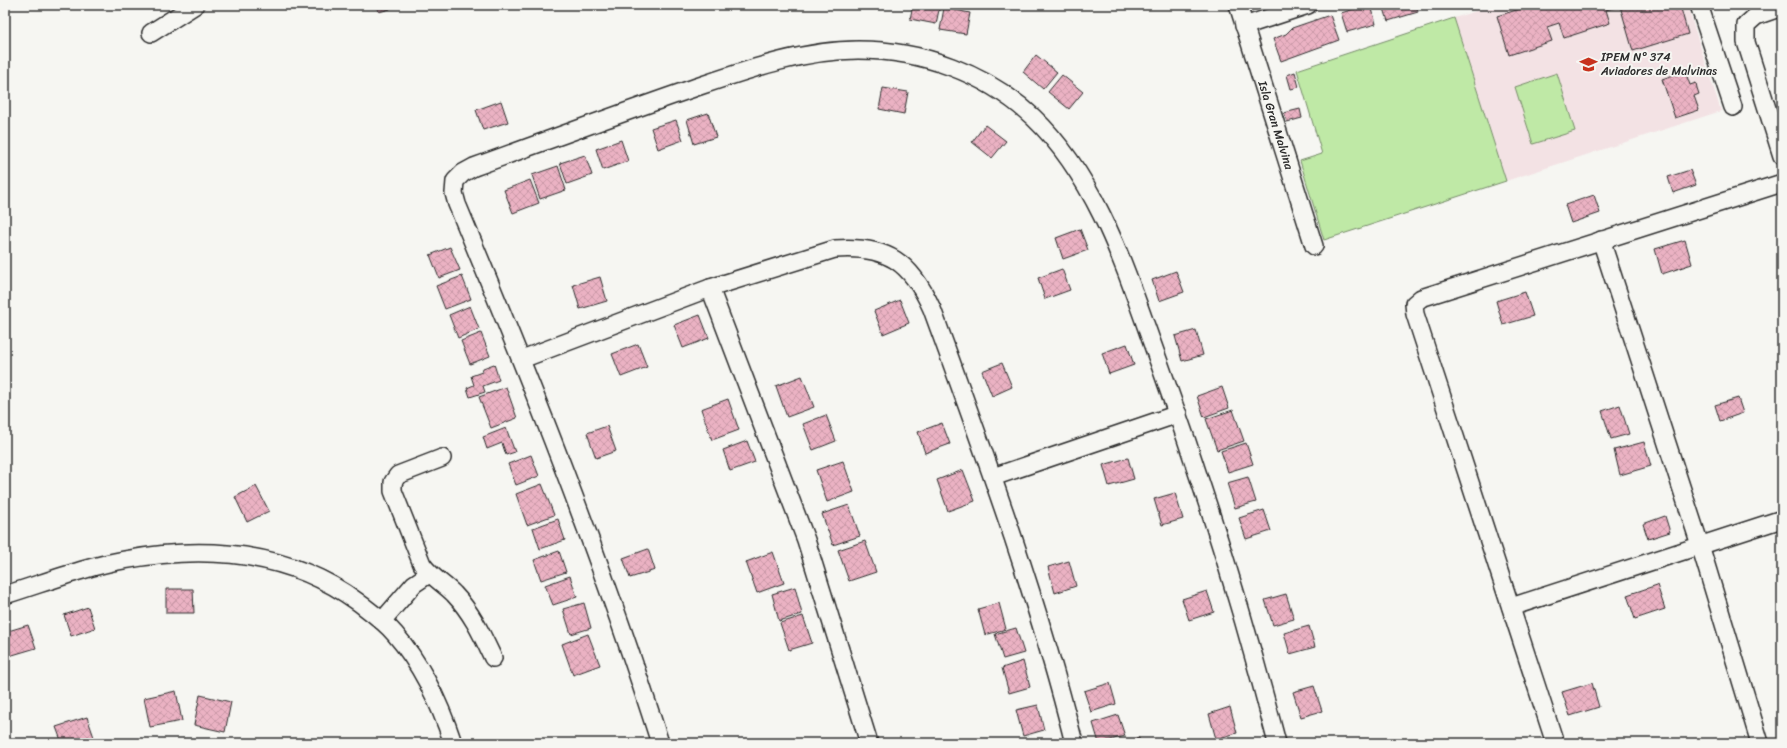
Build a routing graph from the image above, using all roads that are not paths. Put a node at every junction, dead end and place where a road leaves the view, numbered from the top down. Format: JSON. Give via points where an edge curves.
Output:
{"nodes":[{"id":1,"x":195,"y":5,"type":"edge"},
{"id":2,"x":1238,"y":5,"type":"edge"},
{"id":3,"x":1308,"y":5,"type":"edge"},
{"id":4,"x":1699,"y":5,"type":"edge"},
{"id":5,"x":1782,"y":7,"type":"edge"},
{"id":6,"x":1244,"y":26,"type":"junction"},
{"id":7,"x":151,"y":33,"type":"dead end"},
{"id":8,"x":1733,"y":107,"type":"dead end"},
{"id":9,"x":1782,"y":156,"type":"edge"},
{"id":10,"x":1782,"y":183,"type":"edge"},
{"id":11,"x":1602,"y":240,"type":"junction"},
{"id":12,"x":1314,"y":246,"type":"dead end"},
{"id":13,"x":710,"y":288,"type":"junction"},
{"id":14,"x":522,"y":359,"type":"junction"},
{"id":15,"x":1178,"y":414,"type":"junction"},
{"id":16,"x":442,"y":458,"type":"dead end"},
{"id":17,"x":993,"y":477,"type":"junction"},
{"id":18,"x":1782,"y":519,"type":"edge"},
{"id":19,"x":1700,"y":545,"type":"junction"},
{"id":20,"x":429,"y":574,"type":"junction"},
{"id":21,"x":5,"y":595,"type":"edge"},
{"id":22,"x":1511,"y":607,"type":"junction"},
{"id":23,"x":382,"y":621,"type":"junction"},
{"id":24,"x":493,"y":658,"type":"dead end"},
{"id":25,"x":453,"y":743,"type":"edge"},
{"id":26,"x":660,"y":743,"type":"edge"},
{"id":27,"x":869,"y":743,"type":"edge"},
{"id":28,"x":1074,"y":743,"type":"edge"},
{"id":29,"x":1276,"y":743,"type":"edge"},
{"id":30,"x":1555,"y":743,"type":"edge"},
{"id":31,"x":1760,"y":743,"type":"edge"}],
"edges":[{"from":1,"to":7,"type":"street"},
{"from":2,"to":6,"type":"street","name":"Isla Gran Malvina"},
{"from":3,"to":6,"type":"street"},
{"from":4,"to":8,"type":"street"},
{"from":5,"to":9,"type":"street","via":[[1756,16],[1746,25],[1746,42]]},
{"from":6,"to":12,"type":"street","name":"Isla Gran Malvina"},
{"from":10,"to":11,"type":"street"},
{"from":11,"to":19,"type":"street"},
{"from":11,"to":22,"type":"street","via":[[1421,298],[1414,304],[1415,314]]},
{"from":13,"to":14,"type":"street"},
{"from":13,"to":17,"type":"street","via":[[835,249],[872,250],[902,265],[924,291],[932,309]]},
{"from":13,"to":27,"type":"street","via":[[806,540]]},
{"from":14,"to":15,"type":"street","via":[[457,204],[454,193],[455,181],[464,173],[643,105],[779,62],[854,50],[890,51],[952,66],[975,76],[1031,115],[1053,138],[1074,165],[1095,202],[1117,250]]},
{"from":14,"to":26,"type":"street","via":[[582,519]]},
{"from":15,"to":17,"type":"street"},
{"from":15,"to":29,"type":"street","via":[[1239,604]]},
{"from":16,"to":20,"type":"street","via":[[404,472],[393,482],[393,491],[422,564]]},
{"from":17,"to":28,"type":"street"},
{"from":18,"to":19,"type":"street"},
{"from":19,"to":22,"type":"street"},
{"from":19,"to":31,"type":"street"},
{"from":20,"to":23,"type":"street","via":[[414,584]]},
{"from":20,"to":24,"type":"street","via":[[453,593],[466,608]]},
{"from":21,"to":23,"type":"street","via":[[123,560],[203,551],[259,557],[288,565],[324,581]]},
{"from":22,"to":30,"type":"street"},
{"from":23,"to":25,"type":"street","via":[[410,653],[431,688]]}]}
